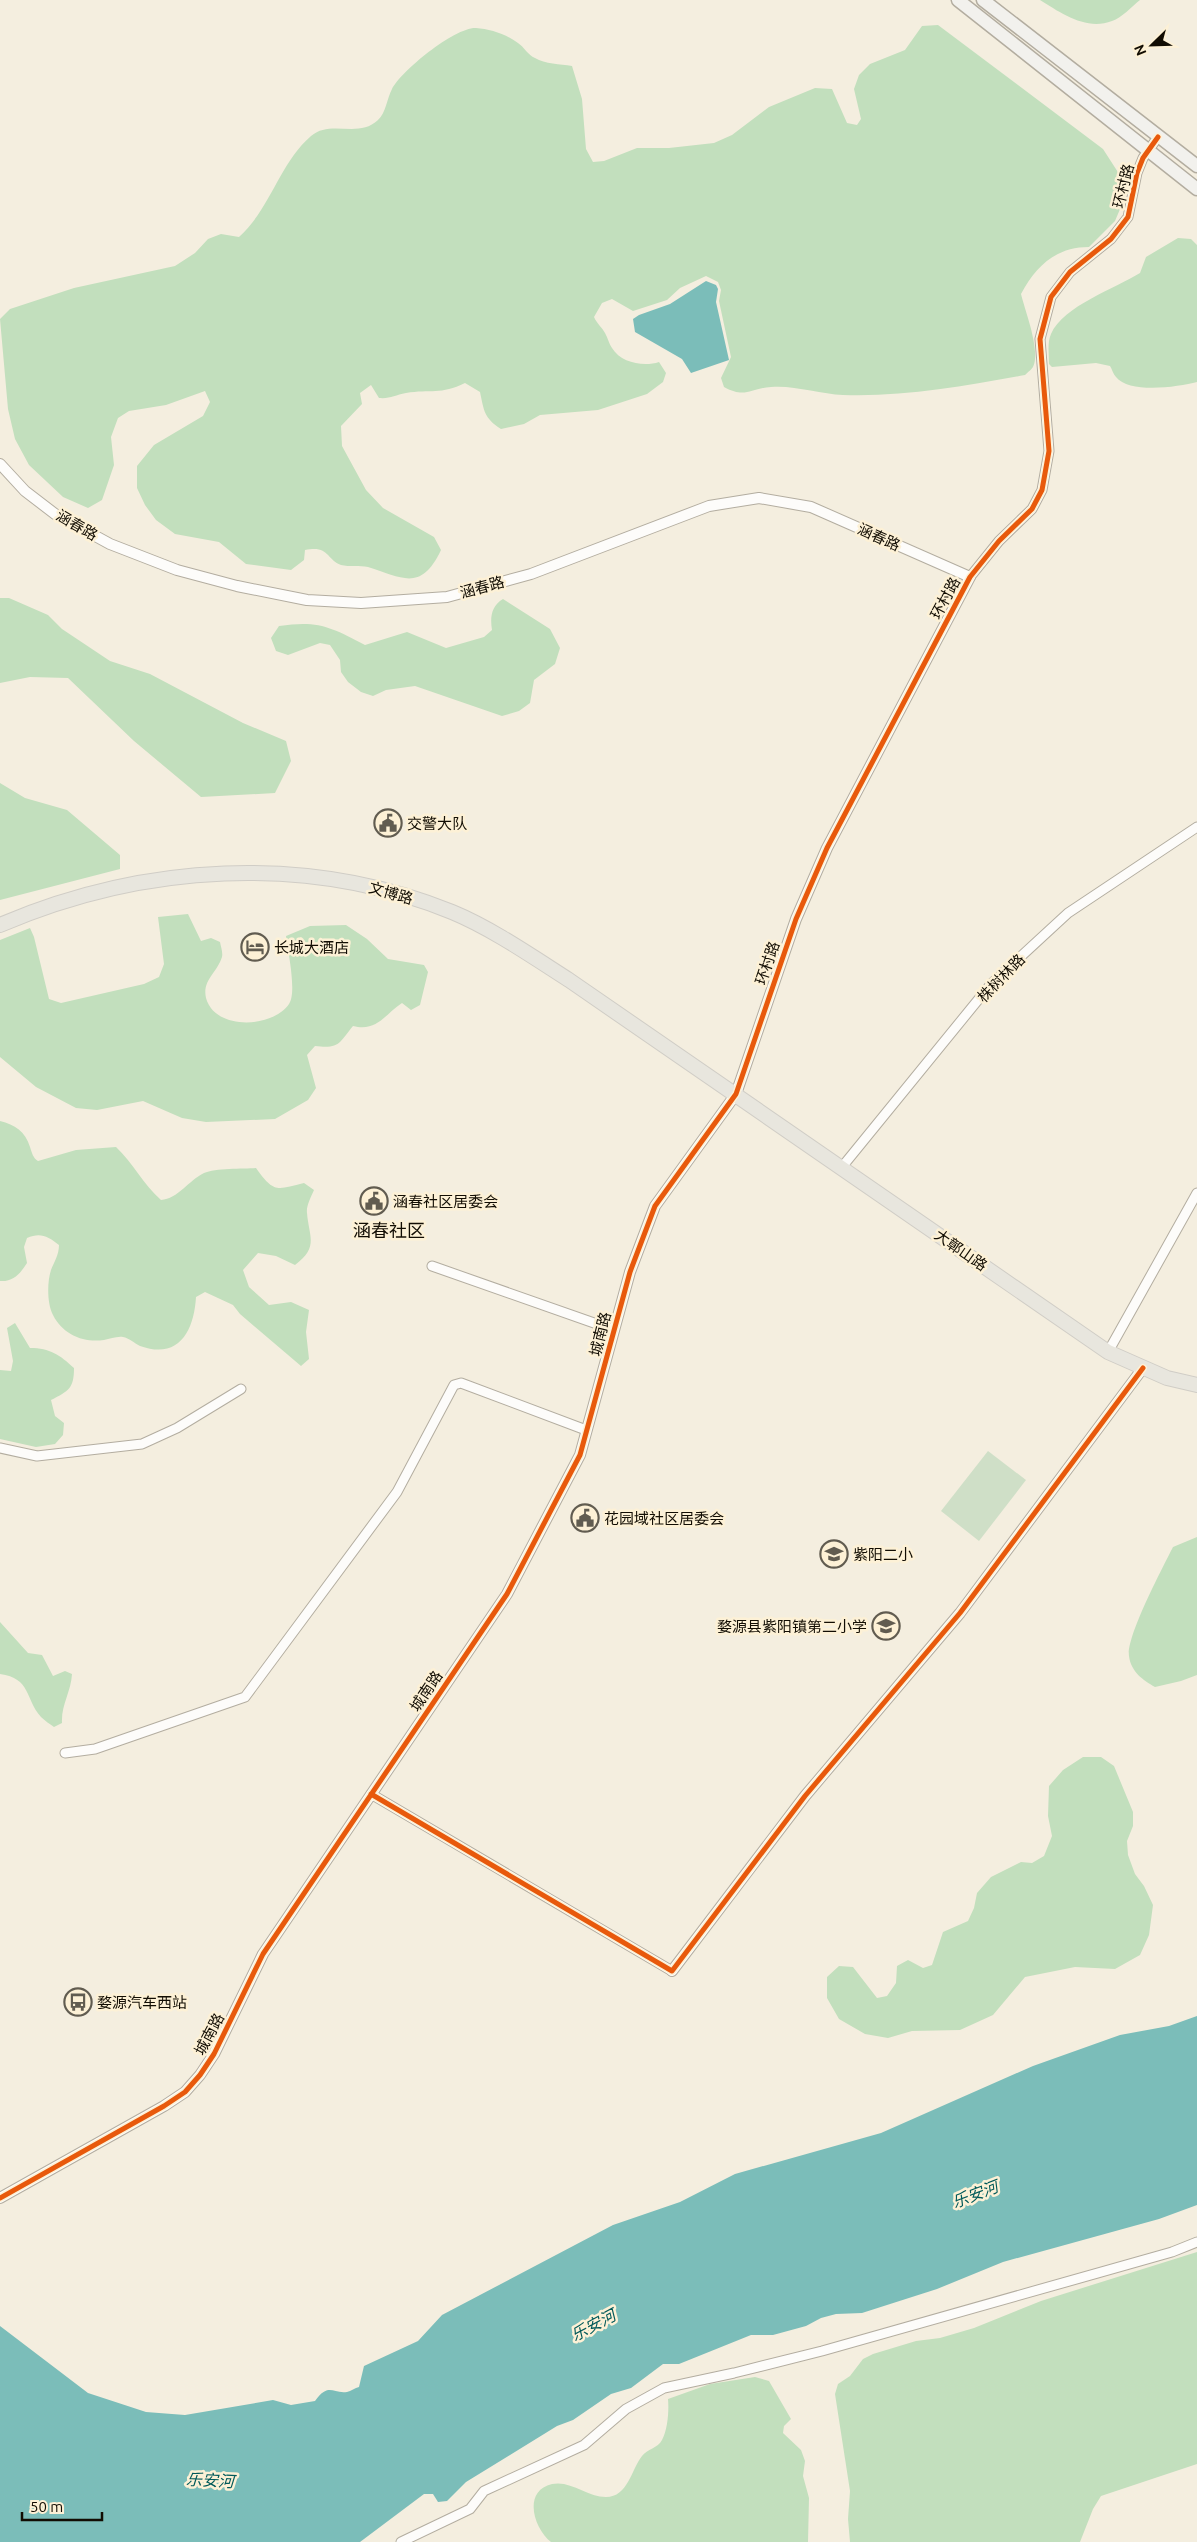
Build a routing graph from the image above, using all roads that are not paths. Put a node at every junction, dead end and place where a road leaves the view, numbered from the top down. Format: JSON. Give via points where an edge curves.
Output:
{"nodes":[{"id":1,"x":958,"y":0,"type":"edge"},
{"id":2,"x":983,"y":0,"type":"edge"},
{"id":3,"x":1158,"y":137,"type":"junction"},
{"id":4,"x":1148,"y":150,"type":"junction"},
{"id":5,"x":1197,"y":166,"type":"edge"},
{"id":6,"x":1197,"y":189,"type":"edge"},
{"id":7,"x":0,"y":464,"type":"edge"},
{"id":8,"x":970,"y":577,"type":"junction"},
{"id":9,"x":1197,"y":827,"type":"edge"},
{"id":10,"x":0,"y":925,"type":"edge"},
{"id":11,"x":736,"y":1094,"type":"junction"},
{"id":12,"x":842,"y":1167,"type":"junction"},
{"id":13,"x":1197,"y":1193,"type":"edge"},
{"id":14,"x":432,"y":1266,"type":"dead end"},
{"id":15,"x":614,"y":1330,"type":"junction"},
{"id":16,"x":1108,"y":1352,"type":"junction"},
{"id":17,"x":1143,"y":1368,"type":"junction"},
{"id":18,"x":1197,"y":1385,"type":"edge"},
{"id":19,"x":241,"y":1389,"type":"dead end"},
{"id":20,"x":586,"y":1430,"type":"junction"},
{"id":21,"x":0,"y":1448,"type":"edge"},
{"id":22,"x":65,"y":1753,"type":"dead end"},
{"id":23,"x":371,"y":1794,"type":"junction"},
{"id":24,"x":672,"y":1971,"type":"joint"},
{"id":25,"x":0,"y":2198,"type":"edge"},
{"id":26,"x":1197,"y":2242,"type":"edge"},
{"id":27,"x":401,"y":2542,"type":"edge"}],
"edges":[{"from":1,"to":4,"type":"main road"},
{"from":2,"to":3,"type":"main road"},
{"from":3,"to":4,"type":"street","name":"环村路"},
{"from":3,"to":5,"type":"main road"},
{"from":4,"to":6,"type":"main road"},
{"from":4,"to":8,"type":"street","name":"环村路","via":[[1137,173],[1128,218],[1111,239],[1070,272],[1051,297],[1040,339],[1049,451],[1042,490],[1032,508]]},
{"from":7,"to":8,"type":"street","name":"涵春路","via":[[25,491],[55,514],[110,544],[177,570],[307,600],[361,604],[447,596],[531,574],[709,506],[760,498],[811,507]]},
{"from":8,"to":11,"type":"street","name":"环村路","via":[[827,848],[796,919]]},
{"from":9,"to":12,"type":"street","name":"株树林路","via":[[1068,913],[991,984]]},
{"from":10,"to":11,"type":"main road","name":"文博路","via":[[78,896],[190,876],[281,873],[333,878],[382,888],[453,912],[517,947]]},
{"from":11,"to":12,"type":"main road","name":"大鄣山路"},
{"from":11,"to":15,"type":"street","name":"城南路","via":[[655,1206],[642,1235]]},
{"from":12,"to":16,"type":"main road","name":"大鄣山路"},
{"from":13,"to":16,"type":"street"},
{"from":14,"to":15,"type":"street"},
{"from":15,"to":20,"type":"street","name":"城南路"},
{"from":16,"to":17,"type":"main road","name":"大鄣山路"},
{"from":17,"to":18,"type":"main road","name":"大鄣山路"},
{"from":17,"to":24,"type":"street","via":[[960,1613],[805,1796]]},
{"from":19,"to":21,"type":"street","via":[[177,1428],[142,1444],[38,1456]]},
{"from":20,"to":22,"type":"street","via":[[461,1383],[454,1386],[397,1492],[245,1697],[95,1749]]},
{"from":20,"to":23,"type":"street","name":"城南路","via":[[580,1455],[507,1594]]},
{"from":23,"to":24,"type":"street"},
{"from":23,"to":25,"type":"street","name":"城南路","via":[[263,1954],[214,2054],[185,2092]]},
{"from":26,"to":27,"type":"street","via":[[1172,2252],[822,2351],[664,2388],[626,2408],[584,2445],[484,2491],[470,2509]]}]}
